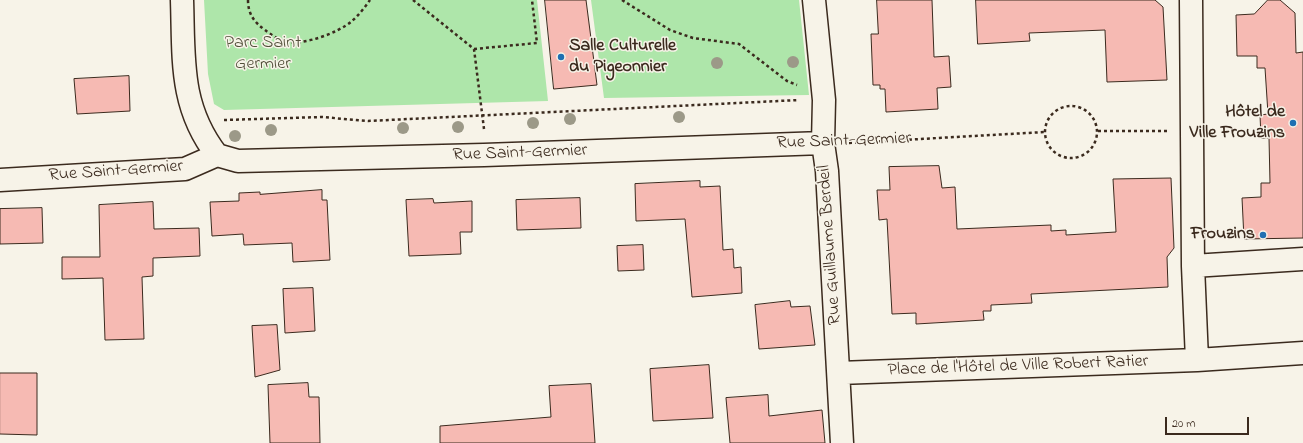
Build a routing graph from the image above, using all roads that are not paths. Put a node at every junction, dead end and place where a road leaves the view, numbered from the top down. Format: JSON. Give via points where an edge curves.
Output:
{"nodes":[{"id":1,"x":182,"y":0,"type":"edge"},
{"id":2,"x":814,"y":0,"type":"edge"},
{"id":3,"x":1191,"y":0,"type":"edge"},
{"id":4,"x":823,"y":143,"type":"junction"},
{"id":5,"x":217,"y":155,"type":"junction"},
{"id":6,"x":0,"y":180,"type":"edge"},
{"id":7,"x":1303,"y":259,"type":"edge"},
{"id":8,"x":1193,"y":266,"type":"junction"},
{"id":9,"x":1303,"y":352,"type":"edge"},
{"id":10,"x":1197,"y":360,"type":"junction"},
{"id":11,"x":839,"y":373,"type":"junction"},
{"id":12,"x":842,"y":443,"type":"edge"}],
"edges":[{"from":1,"to":5,"type":"street","via":[[184,79],[196,122],[203,138]]},
{"from":2,"to":4,"type":"street","name":"Rue Guillaume Berdeil","via":[[824,100]]},
{"from":3,"to":8,"type":"street"},
{"from":4,"to":5,"type":"street","name":"Rue Saint-Germier","via":[[238,162]]},
{"from":4,"to":11,"type":"street","name":"Rue Guillaume Berdeil","via":[[827,171]]},
{"from":5,"to":6,"type":"street","name":"Rue Saint-Germier","via":[[185,169]]},
{"from":7,"to":8,"type":"street"},
{"from":8,"to":10,"type":"street"},
{"from":9,"to":10,"type":"street","name":"Place de l'Hôtel de Ville Robert Ratier"},
{"from":10,"to":11,"type":"street","name":"Place de l'Hôtel de Ville Robert Ratier"},
{"from":11,"to":12,"type":"street","name":"Rue Guillaume Berdeil"}]}
